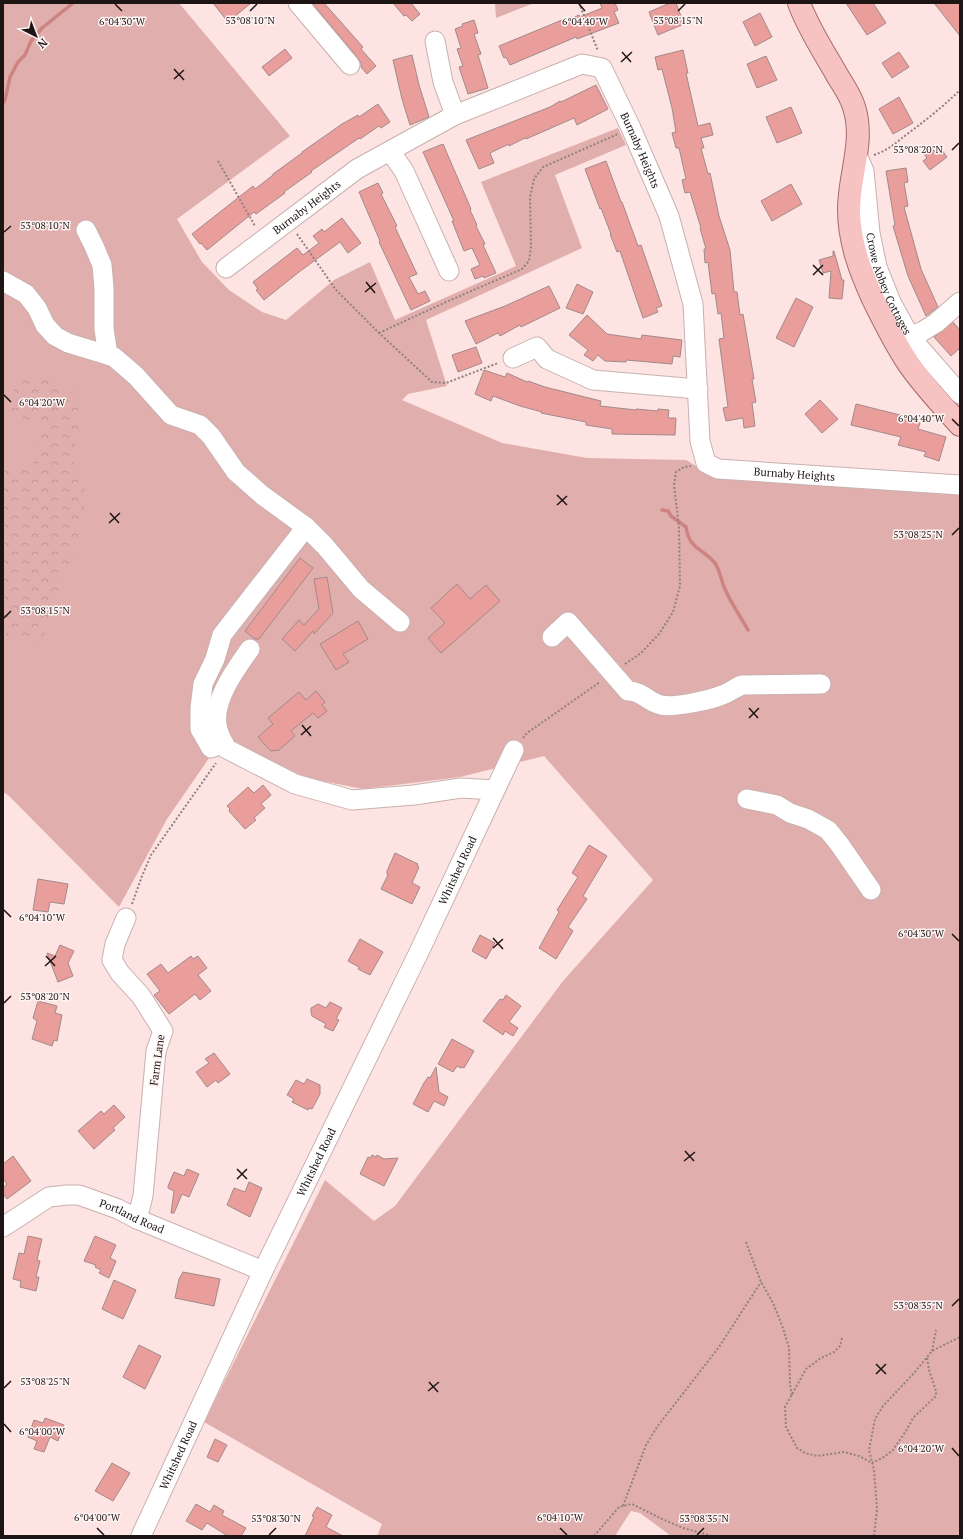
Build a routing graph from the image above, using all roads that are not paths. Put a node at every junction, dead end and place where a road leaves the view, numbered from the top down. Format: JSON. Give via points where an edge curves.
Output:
{"nodes":[{"id":1,"x":298,"y":3,"type":"edge"},
{"id":2,"x":799,"y":3,"type":"edge"},
{"id":3,"x":435,"y":40,"type":"dead end"},
{"id":4,"x":350,"y":65,"type":"dead end"},
{"id":5,"x":455,"y":115,"type":"junction"},
{"id":6,"x":390,"y":151,"type":"junction"},
{"id":7,"x":857,"y":154,"type":"junction"},
{"id":8,"x":86,"y":230,"type":"dead end"},
{"id":9,"x":226,"y":268,"type":"dead end"},
{"id":10,"x":449,"y":271,"type":"dead end"},
{"id":11,"x":3,"y":281,"type":"edge"},
{"id":12,"x":960,"y":302,"type":"edge"},
{"id":13,"x":910,"y":337,"type":"junction"},
{"id":14,"x":108,"y":355,"type":"junction"},
{"id":15,"x":512,"y":358,"type":"road end"},
{"id":16,"x":698,"y":389,"type":"junction"},
{"id":17,"x":960,"y":394,"type":"edge"},
{"id":18,"x":960,"y":425,"type":"edge"},
{"id":19,"x":960,"y":485,"type":"edge"},
{"id":20,"x":306,"y":527,"type":"junction"},
{"id":21,"x":400,"y":622,"type":"dead end"},
{"id":22,"x":552,"y":637,"type":"dead end"},
{"id":23,"x":250,"y":649,"type":"dead end"},
{"id":24,"x":821,"y":684,"type":"dead end"},
{"id":25,"x":224,"y":746,"type":"junction"},
{"id":26,"x":514,"y":750,"type":"road end"},
{"id":27,"x":494,"y":790,"type":"junction"},
{"id":28,"x":747,"y":799,"type":"dead end"},
{"id":29,"x":871,"y":890,"type":"dead end"},
{"id":30,"x":126,"y":918,"type":"road end"},
{"id":31,"x":137,"y":1219,"type":"junction"},
{"id":32,"x":3,"y":1227,"type":"edge"},
{"id":33,"x":264,"y":1270,"type":"junction"},
{"id":34,"x":141,"y":1536,"type":"edge"}],
"edges":[{"from":1,"to":4,"type":"street"},
{"from":2,"to":7,"type":"main road","via":[[854,107],[858,128]]},
{"from":3,"to":5,"type":"street","via":[[443,82]]},
{"from":5,"to":6,"type":"street","name":"Burnaby Heights"},
{"from":5,"to":16,"type":"street","name":"Burnaby Heights","via":[[582,64],[602,68],[669,216],[693,304]]},
{"from":6,"to":9,"type":"street","name":"Burnaby Heights","via":[[357,170]]},
{"from":6,"to":10,"type":"street","via":[[404,171]]},
{"from":7,"to":13,"type":"street","name":"Crowe Abbey Cottages","via":[[864,171],[870,234],[877,267],[891,302]]},
{"from":7,"to":18,"type":"main road","via":[[849,209],[856,259],[891,335],[908,363]]},
{"from":8,"to":14,"type":"street","via":[[102,264],[104,329]]},
{"from":11,"to":14,"type":"street","via":[[26,294],[37,308],[45,326],[55,336],[68,343]]},
{"from":12,"to":13,"type":"street","via":[[936,323]]},
{"from":13,"to":17,"type":"street","name":"Crowe Abbey Cottages"},
{"from":14,"to":20,"type":"street","via":[[136,376],[171,415],[200,425],[211,436],[236,472],[262,495]]},
{"from":15,"to":16,"type":"street","via":[[537,348],[547,359],[593,380]]},
{"from":16,"to":19,"type":"street","name":"Burnaby Heights","via":[[700,441],[706,464],[718,469]]},
{"from":20,"to":21,"type":"street","via":[[361,590]]},
{"from":20,"to":25,"type":"street","via":[[222,635],[216,659],[203,684],[200,729],[211,748]]},
{"from":22,"to":24,"type":"street","via":[[568,622],[628,691],[636,691],[663,706],[676,706],[722,695],[742,685]]},
{"from":23,"to":25,"type":"street","via":[[230,679],[218,707],[217,725]]},
{"from":25,"to":27,"type":"street","via":[[295,784],[352,800],[461,788]]},
{"from":26,"to":27,"type":"street","name":"Whitshed Road"},
{"from":27,"to":33,"type":"street","name":"Whitshed Road","via":[[405,981]]},
{"from":28,"to":29,"type":"street","via":[[777,805],[828,830]]},
{"from":30,"to":31,"type":"street","name":"Farm Lane","via":[[112,960],[141,996],[163,1031],[156,1051],[143,1196]]},
{"from":31,"to":32,"type":"street","name":"Portland Road","via":[[79,1195],[67,1195],[49,1197]]},
{"from":31,"to":33,"type":"street","name":"Portland Road"},
{"from":33,"to":34,"type":"street","name":"Whitshed Road"}]}
